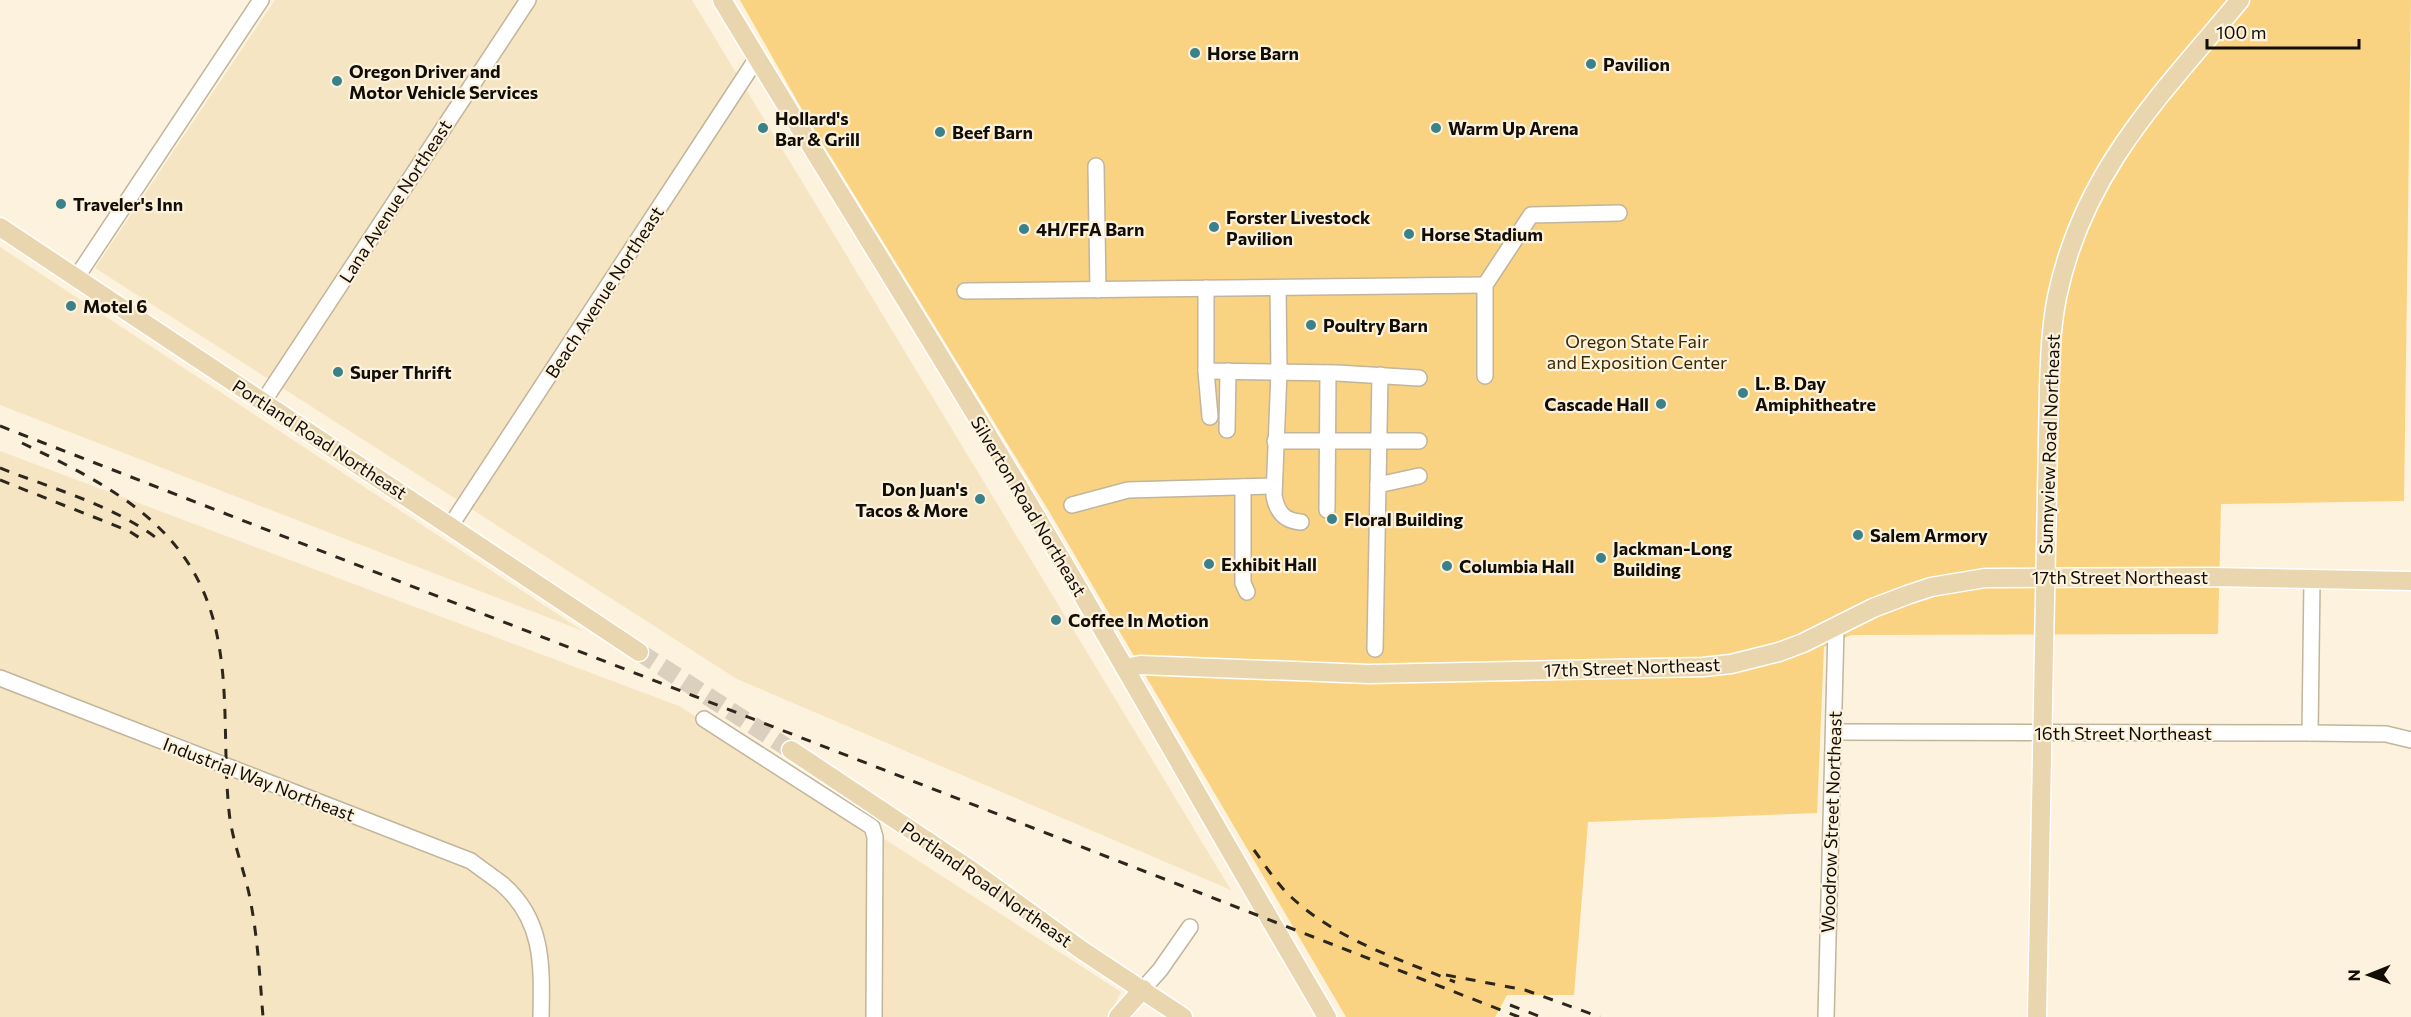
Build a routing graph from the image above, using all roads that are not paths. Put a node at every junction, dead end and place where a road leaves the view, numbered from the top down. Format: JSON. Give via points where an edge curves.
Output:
{"nodes":[{"id":1,"x":261,"y":0,"type":"edge"},
{"id":2,"x":528,"y":0,"type":"edge"},
{"id":3,"x":722,"y":0,"type":"edge"},
{"id":4,"x":2240,"y":0,"type":"edge"},
{"id":5,"x":757,"y":58,"type":"junction"},
{"id":6,"x":1096,"y":166,"type":"dead end"},
{"id":7,"x":1618,"y":213,"type":"dead end"},
{"id":8,"x":0,"y":227,"type":"edge"},
{"id":9,"x":76,"y":278,"type":"junction"},
{"id":10,"x":1485,"y":285,"type":"junction"},
{"id":11,"x":1206,"y":288,"type":"junction"},
{"id":12,"x":1278,"y":288,"type":"junction"},
{"id":13,"x":1098,"y":290,"type":"junction"},
{"id":14,"x":964,"y":291,"type":"dead end"},
{"id":15,"x":1206,"y":371,"type":"junction"},
{"id":16,"x":1228,"y":371,"type":"junction"},
{"id":17,"x":1279,"y":372,"type":"junction"},
{"id":18,"x":1328,"y":373,"type":"junction"},
{"id":19,"x":1380,"y":375,"type":"junction"},
{"id":20,"x":1485,"y":376,"type":"dead end"},
{"id":21,"x":1419,"y":378,"type":"dead end"},
{"id":22,"x":263,"y":402,"type":"junction"},
{"id":23,"x":1210,"y":417,"type":"dead end"},
{"id":24,"x":1227,"y":430,"type":"dead end"},
{"id":25,"x":1275,"y":441,"type":"junction"},
{"id":26,"x":1328,"y":441,"type":"junction"},
{"id":27,"x":1379,"y":441,"type":"junction"},
{"id":28,"x":1419,"y":441,"type":"dead end"},
{"id":29,"x":1419,"y":476,"type":"dead end"},
{"id":30,"x":1378,"y":485,"type":"junction"},
{"id":31,"x":1274,"y":486,"type":"junction"},
{"id":32,"x":1243,"y":487,"type":"junction"},
{"id":33,"x":1072,"y":505,"type":"dead end"},
{"id":34,"x":1327,"y":510,"type":"dead end"},
{"id":35,"x":1301,"y":522,"type":"dead end"},
{"id":36,"x":450,"y":525,"type":"junction"},
{"id":37,"x":2046,"y":578,"type":"junction"},
{"id":38,"x":2312,"y":580,"type":"junction"},
{"id":39,"x":2411,"y":581,"type":"edge"},
{"id":40,"x":1247,"y":592,"type":"dead end"},
{"id":41,"x":1836,"y":628,"type":"junction"},
{"id":42,"x":1375,"y":649,"type":"dead end"},
{"id":43,"x":639,"y":652,"type":"tunnel mouth"},
{"id":44,"x":1125,"y":668,"type":"junction"},
{"id":45,"x":0,"y":678,"type":"edge"},
{"id":46,"x":704,"y":718,"type":"dead end"},
{"id":47,"x":1834,"y":732,"type":"junction"},
{"id":48,"x":2043,"y":733,"type":"junction"},
{"id":49,"x":2310,"y":733,"type":"junction"},
{"id":50,"x":2411,"y":740,"type":"edge"},
{"id":51,"x":791,"y":750,"type":"tunnel mouth"},
{"id":52,"x":1190,"y":927,"type":"dead end"},
{"id":53,"x":1143,"y":989,"type":"junction"},
{"id":54,"x":542,"y":1017,"type":"edge"},
{"id":55,"x":874,"y":1017,"type":"edge"},
{"id":56,"x":1118,"y":1017,"type":"edge"},
{"id":57,"x":1136,"y":1017,"type":"edge"},
{"id":58,"x":1183,"y":1017,"type":"edge"},
{"id":59,"x":1327,"y":1017,"type":"edge"},
{"id":60,"x":1826,"y":1017,"type":"edge"},
{"id":61,"x":2037,"y":1017,"type":"edge"}],
"edges":[{"from":1,"to":9,"type":"street"},
{"from":2,"to":22,"type":"street","name":"Lana Avenue Northeast"},
{"from":3,"to":5,"type":"main road","name":"Silverton Road Northeast"},
{"from":4,"to":37,"type":"main road","name":"Sunnyview Road Northeast","via":[[2115,153],[2072,241],[2057,295],[2051,341]]},
{"from":5,"to":36,"type":"street","name":"Beach Avenue Northeast"},
{"from":5,"to":44,"type":"main road","name":"Silverton Road Northeast","via":[[912,308]]},
{"from":6,"to":13,"type":"street"},
{"from":7,"to":10,"type":"street","via":[[1531,215]]},
{"from":8,"to":9,"type":"main road","name":"Portland Road Northeast"},
{"from":9,"to":22,"type":"main road","name":"Portland Road Northeast"},
{"from":10,"to":12,"type":"street"},
{"from":10,"to":20,"type":"street"},
{"from":11,"to":12,"type":"street"},
{"from":11,"to":13,"type":"street"},
{"from":11,"to":15,"type":"street"},
{"from":12,"to":17,"type":"street"},
{"from":13,"to":14,"type":"street"},
{"from":15,"to":16,"type":"street"},
{"from":15,"to":23,"type":"street"},
{"from":16,"to":17,"type":"street"},
{"from":16,"to":24,"type":"street"},
{"from":17,"to":18,"type":"street"},
{"from":17,"to":25,"type":"street"},
{"from":18,"to":19,"type":"street"},
{"from":18,"to":26,"type":"street"},
{"from":19,"to":21,"type":"street"},
{"from":19,"to":27,"type":"street"},
{"from":22,"to":36,"type":"main road","name":"Portland Road Northeast"},
{"from":25,"to":26,"type":"street"},
{"from":25,"to":31,"type":"street"},
{"from":26,"to":27,"type":"street"},
{"from":26,"to":34,"type":"street"},
{"from":27,"to":28,"type":"street"},
{"from":27,"to":30,"type":"street"},
{"from":29,"to":30,"type":"street"},
{"from":30,"to":42,"type":"street"},
{"from":31,"to":32,"type":"street"},
{"from":31,"to":35,"type":"street","via":[[1276,505],[1282,515],[1291,522]]},
{"from":32,"to":33,"type":"street","via":[[1128,490]]},
{"from":32,"to":40,"type":"street","via":[[1242,583]]},
{"from":36,"to":43,"type":"main road","name":"Portland Road Northeast"},
{"from":37,"to":38,"type":"main road","name":"17th Street Northeast"},
{"from":37,"to":41,"type":"main road","name":"17th Street Northeast","via":[[1984,578],[1931,587],[1873,608]]},
{"from":37,"to":48,"type":"main road","name":"Sunnyview Road Northeast"},
{"from":38,"to":39,"type":"main road","name":"17th Street Northeast"},
{"from":38,"to":49,"type":"street"},
{"from":41,"to":44,"type":"main road","name":"17th Street Northeast","via":[[1756,658],[1693,667],[1369,674],[1140,665]]},
{"from":41,"to":47,"type":"street","name":"Woodrow Street Northeast"},
{"from":44,"to":59,"type":"main road","name":"Silverton Road Northeast"},
{"from":45,"to":54,"type":"street","name":"Industrial Way Northeast","via":[[471,861],[511,893],[526,914],[537,939],[542,971]]},
{"from":46,"to":55,"type":"street","via":[[868,824],[874,832]]},
{"from":47,"to":48,"type":"street","name":"16th Street Northeast"},
{"from":47,"to":60,"type":"street","name":"Woodrow Street Northeast"},
{"from":48,"to":49,"type":"street","name":"16th Street Northeast"},
{"from":48,"to":61,"type":"main road","name":"Sunnyview Road Northeast"},
{"from":49,"to":50,"type":"street","name":"16th Street Northeast","via":[[2386,734]]},
{"from":51,"to":53,"type":"main road","name":"Portland Road Northeast"},
{"from":52,"to":53,"type":"street"},
{"from":53,"to":56,"type":"main road"},
{"from":53,"to":57,"type":"main road"},
{"from":53,"to":58,"type":"main road","name":"Portland Road Northeast"}]}
